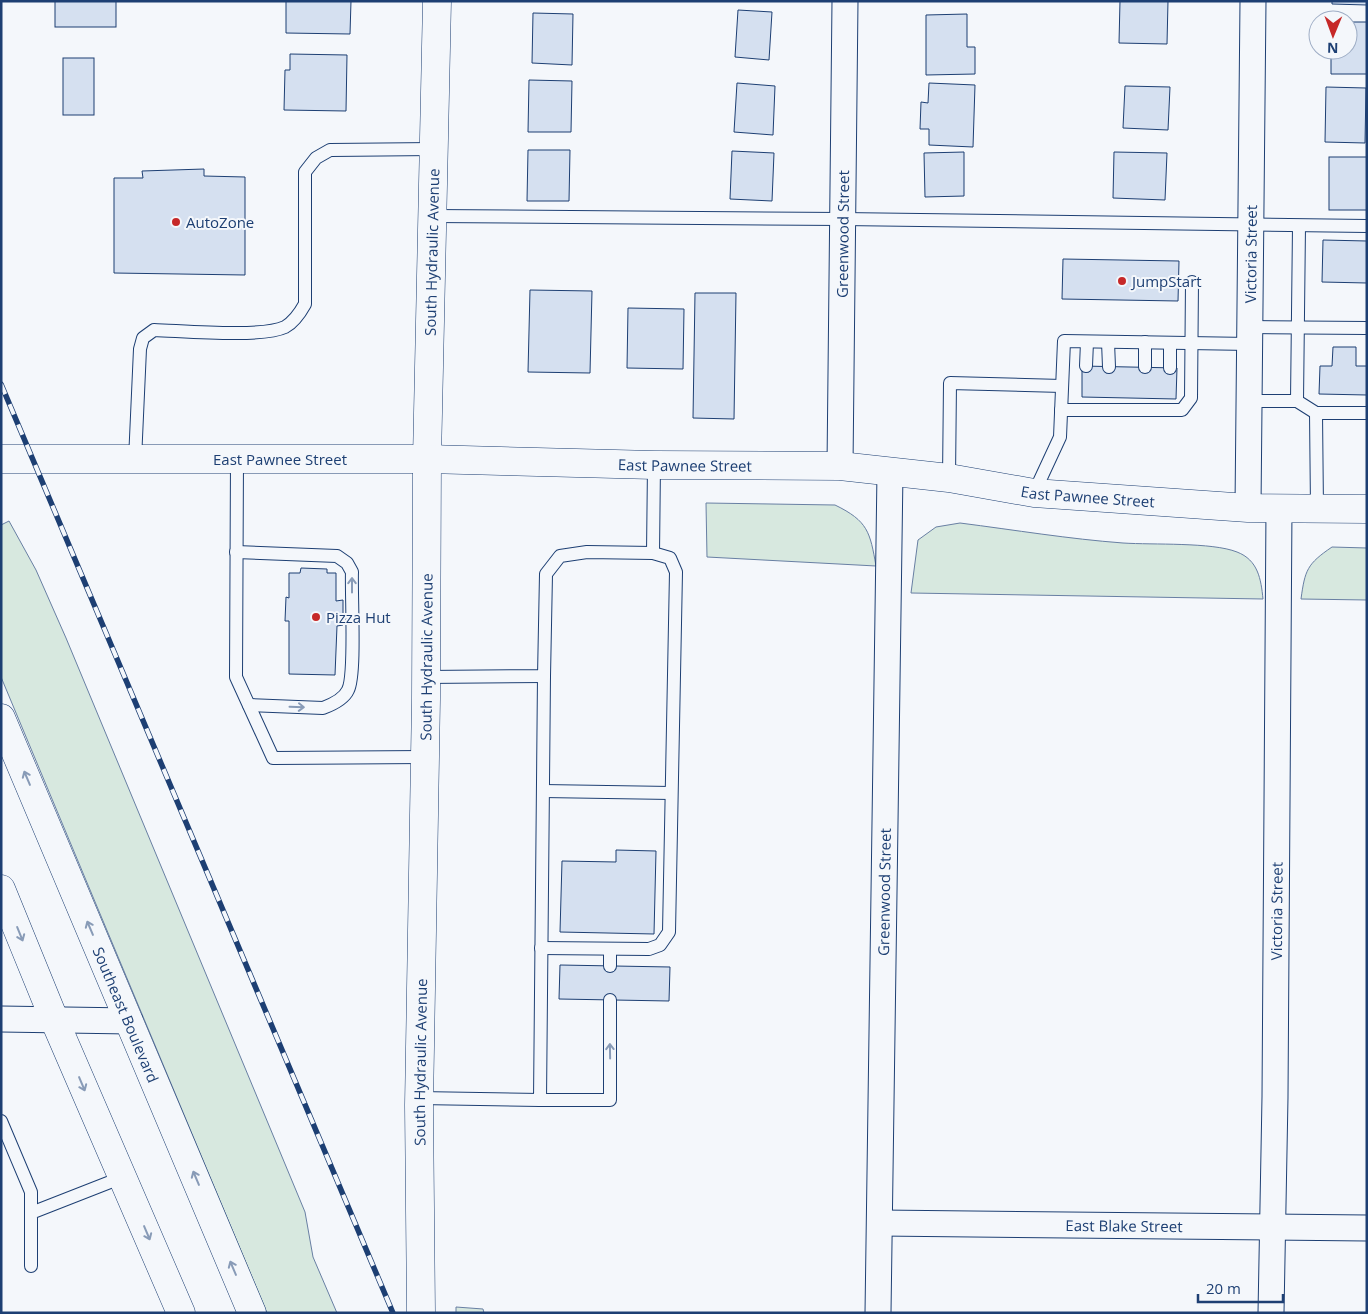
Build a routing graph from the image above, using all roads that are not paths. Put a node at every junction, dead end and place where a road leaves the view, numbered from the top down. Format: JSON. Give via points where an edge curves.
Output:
{"nodes":[{"id":1,"x":436,"y":1,"type":"edge"},
{"id":2,"x":845,"y":1,"type":"edge"},
{"id":3,"x":1253,"y":1,"type":"edge"},
{"id":4,"x":434,"y":149,"type":"junction"},
{"id":5,"x":432,"y":216,"type":"junction"},
{"id":6,"x":842,"y":219,"type":"junction"},
{"id":7,"x":1250,"y":225,"type":"junction"},
{"id":8,"x":1299,"y":226,"type":"junction"},
{"id":9,"x":1367,"y":226,"type":"edge"},
{"id":10,"x":1192,"y":282,"type":"dead end"},
{"id":11,"x":1297,"y":327,"type":"junction"},
{"id":12,"x":1367,"y":328,"type":"edge"},
{"id":13,"x":1250,"y":335,"type":"junction"},
{"id":14,"x":1086,"y":342,"type":"junction"},
{"id":15,"x":1108,"y":342,"type":"junction"},
{"id":16,"x":1145,"y":342,"type":"junction"},
{"id":17,"x":1170,"y":343,"type":"junction"},
{"id":18,"x":1192,"y":343,"type":"junction"},
{"id":19,"x":1086,"y":366,"type":"dead end"},
{"id":20,"x":1109,"y":367,"type":"dead end"},
{"id":21,"x":1145,"y":367,"type":"dead end"},
{"id":22,"x":1170,"y":368,"type":"dead end"},
{"id":23,"x":1062,"y":386,"type":"junction"},
{"id":24,"x":1250,"y":401,"type":"junction"},
{"id":25,"x":1297,"y":401,"type":"junction"},
{"id":26,"x":1061,"y":410,"type":"junction"},
{"id":27,"x":1316,"y":413,"type":"junction"},
{"id":28,"x":1367,"y":413,"type":"edge"},
{"id":29,"x":427,"y":458,"type":"junction"},
{"id":30,"x":1,"y":459,"type":"edge"},
{"id":31,"x":135,"y":460,"type":"junction"},
{"id":32,"x":237,"y":460,"type":"junction"},
{"id":33,"x":654,"y":465,"type":"junction"},
{"id":34,"x":840,"y":466,"type":"junction"},
{"id":35,"x":890,"y":472,"type":"junction"},
{"id":36,"x":949,"y":478,"type":"junction"},
{"id":37,"x":1034,"y":493,"type":"junction"},
{"id":38,"x":1248,"y":508,"type":"junction"},
{"id":39,"x":1279,"y":508,"type":"junction"},
{"id":40,"x":1317,"y":509,"type":"junction"},
{"id":41,"x":1367,"y":509,"type":"edge"},
{"id":42,"x":236,"y":552,"type":"junction"},
{"id":43,"x":653,"y":553,"type":"junction"},
{"id":44,"x":544,"y":676,"type":"junction"},
{"id":45,"x":426,"y":677,"type":"junction"},
{"id":46,"x":249,"y":705,"type":"junction"},
{"id":47,"x":1,"y":718,"type":"edge"},
{"id":48,"x":425,"y":757,"type":"junction"},
{"id":49,"x":543,"y":791,"type":"junction"},
{"id":50,"x":671,"y":793,"type":"junction"},
{"id":51,"x":1,"y":888,"type":"edge"},
{"id":52,"x":541,"y":948,"type":"junction"},
{"id":53,"x":610,"y":949,"type":"junction"},
{"id":54,"x":610,"y":966,"type":"dead end"},
{"id":55,"x":610,"y":1000,"type":"dead end"},
{"id":56,"x":1,"y":1019,"type":"edge"},
{"id":57,"x":54,"y":1019,"type":"junction"},
{"id":58,"x":130,"y":1021,"type":"junction"},
{"id":59,"x":419,"y":1098,"type":"junction"},
{"id":60,"x":540,"y":1100,"type":"junction"},
{"id":61,"x":1,"y":1121,"type":"edge"},
{"id":62,"x":123,"y":1177,"type":"junction"},
{"id":63,"x":32,"y":1213,"type":"junction"},
{"id":64,"x":880,"y":1223,"type":"junction"},
{"id":65,"x":1272,"y":1227,"type":"junction"},
{"id":66,"x":1367,"y":1228,"type":"edge"},
{"id":67,"x":31,"y":1266,"type":"dead end"},
{"id":68,"x":180,"y":1313,"type":"edge"},
{"id":69,"x":252,"y":1313,"type":"edge"},
{"id":70,"x":421,"y":1313,"type":"edge"},
{"id":71,"x":878,"y":1313,"type":"edge"},
{"id":72,"x":1271,"y":1313,"type":"edge"}],
"edges":[{"from":1,"to":4,"type":"main road","name":"South Hydraulic Avenue"},
{"from":2,"to":6,"type":"street","name":"Greenwood Street"},
{"from":3,"to":7,"type":"street","name":"Victoria Street"},
{"from":4,"to":5,"type":"main road","name":"South Hydraulic Avenue"},
{"from":4,"to":31,"type":"lane","via":[[330,150],[316,158],[305,172],[305,304],[298,316],[286,326],[267,333],[154,330],[143,338]]},
{"from":5,"to":6,"type":"lane"},
{"from":5,"to":29,"type":"main road","name":"South Hydraulic Avenue"},
{"from":6,"to":7,"type":"lane"},
{"from":6,"to":34,"type":"street","name":"Greenwood Street"},
{"from":7,"to":8,"type":"lane"},
{"from":7,"to":13,"type":"street","name":"Victoria Street"},
{"from":8,"to":9,"type":"lane"},
{"from":8,"to":11,"type":"lane"},
{"from":10,"to":18,"type":"lane"},
{"from":11,"to":12,"type":"lane"},
{"from":11,"to":13,"type":"lane"},
{"from":11,"to":25,"type":"lane"},
{"from":13,"to":18,"type":"lane"},
{"from":13,"to":24,"type":"street","name":"Victoria Street"},
{"from":14,"to":15,"type":"lane"},
{"from":14,"to":19,"type":"lane"},
{"from":14,"to":23,"type":"lane","via":[[1064,341]]},
{"from":15,"to":16,"type":"lane"},
{"from":15,"to":20,"type":"lane"},
{"from":16,"to":17,"type":"lane"},
{"from":16,"to":21,"type":"lane"},
{"from":17,"to":18,"type":"lane"},
{"from":17,"to":22,"type":"lane"},
{"from":18,"to":26,"type":"lane","via":[[1191,398],[1182,410],[1170,405],[1087,404]]},
{"from":23,"to":26,"type":"lane"},
{"from":23,"to":36,"type":"lane","via":[[950,383]]},
{"from":24,"to":25,"type":"lane"},
{"from":24,"to":38,"type":"street","name":"Victoria Street"},
{"from":25,"to":27,"type":"lane"},
{"from":26,"to":37,"type":"lane","via":[[1060,437]]},
{"from":27,"to":28,"type":"lane"},
{"from":27,"to":40,"type":"lane"},
{"from":29,"to":32,"type":"main road","name":"East Pawnee Street"},
{"from":29,"to":33,"type":"main road","name":"East Pawnee Street"},
{"from":29,"to":45,"type":"main road","name":"South Hydraulic Avenue"},
{"from":30,"to":31,"type":"main road","name":"East Pawnee Street"},
{"from":31,"to":32,"type":"main road","name":"East Pawnee Street"},
{"from":32,"to":42,"type":"lane"},
{"from":33,"to":34,"type":"main road","name":"East Pawnee Street"},
{"from":33,"to":43,"type":"lane"},
{"from":34,"to":35,"type":"main road","name":"East Pawnee Street"},
{"from":35,"to":36,"type":"main road","name":"East Pawnee Street"},
{"from":35,"to":64,"type":"street","name":"Greenwood Street"},
{"from":36,"to":37,"type":"main road","name":"East Pawnee Street"},
{"from":37,"to":38,"type":"main road","name":"East Pawnee Street"},
{"from":38,"to":39,"type":"main road","name":"East Pawnee Street"},
{"from":39,"to":40,"type":"main road","name":"East Pawnee Street"},
{"from":39,"to":65,"type":"street","name":"Victoria Street"},
{"from":40,"to":41,"type":"main road","name":"East Pawnee Street"},
{"from":42,"to":46,"type":"lane","via":[[236,677]]},
{"from":46,"to":42,"type":"lane","one_way":true,"via":[[323,708],[334,704],[348,690],[352,572],[347,563],[337,556]]},
{"from":43,"to":44,"type":"lane","via":[[587,552],[560,556],[546,574]]},
{"from":43,"to":50,"type":"lane","via":[[670,558],[676,572]]},
{"from":44,"to":45,"type":"lane"},
{"from":44,"to":49,"type":"lane"},
{"from":45,"to":48,"type":"main road","name":"South Hydraulic Avenue"},
{"from":46,"to":48,"type":"lane","via":[[273,758]]},
{"from":58,"to":47,"type":"main road","name":"Southeast Boulevard","one_way":true},
{"from":48,"to":59,"type":"main road","name":"South Hydraulic Avenue"},
{"from":49,"to":50,"type":"lane"},
{"from":49,"to":52,"type":"lane"},
{"from":50,"to":53,"type":"lane","via":[[669,932],[660,945],[649,949]]},
{"from":51,"to":57,"type":"main road","one_way":true},
{"from":52,"to":53,"type":"lane"},
{"from":52,"to":60,"type":"lane"},
{"from":53,"to":54,"type":"lane"},
{"from":60,"to":55,"type":"lane","one_way":true,"via":[[610,1100]]},
{"from":56,"to":57,"type":"street"},
{"from":57,"to":58,"type":"street"},
{"from":57,"to":62,"type":"main road","one_way":true},
{"from":69,"to":58,"type":"main road","name":"Southeast Boulevard","one_way":true},
{"from":59,"to":60,"type":"lane"},
{"from":59,"to":70,"type":"main road","name":"South Hydraulic Avenue"},
{"from":61,"to":63,"type":"lane","via":[[32,1192]]},
{"from":62,"to":63,"type":"lane"},
{"from":62,"to":68,"type":"main road","one_way":true},
{"from":63,"to":67,"type":"lane"},
{"from":64,"to":65,"type":"street","name":"East Blake Street"},
{"from":64,"to":71,"type":"street","name":"Greenwood Street"},
{"from":65,"to":66,"type":"street","name":"East Blake Street"},
{"from":65,"to":72,"type":"street","name":"Victoria Street"}]}
